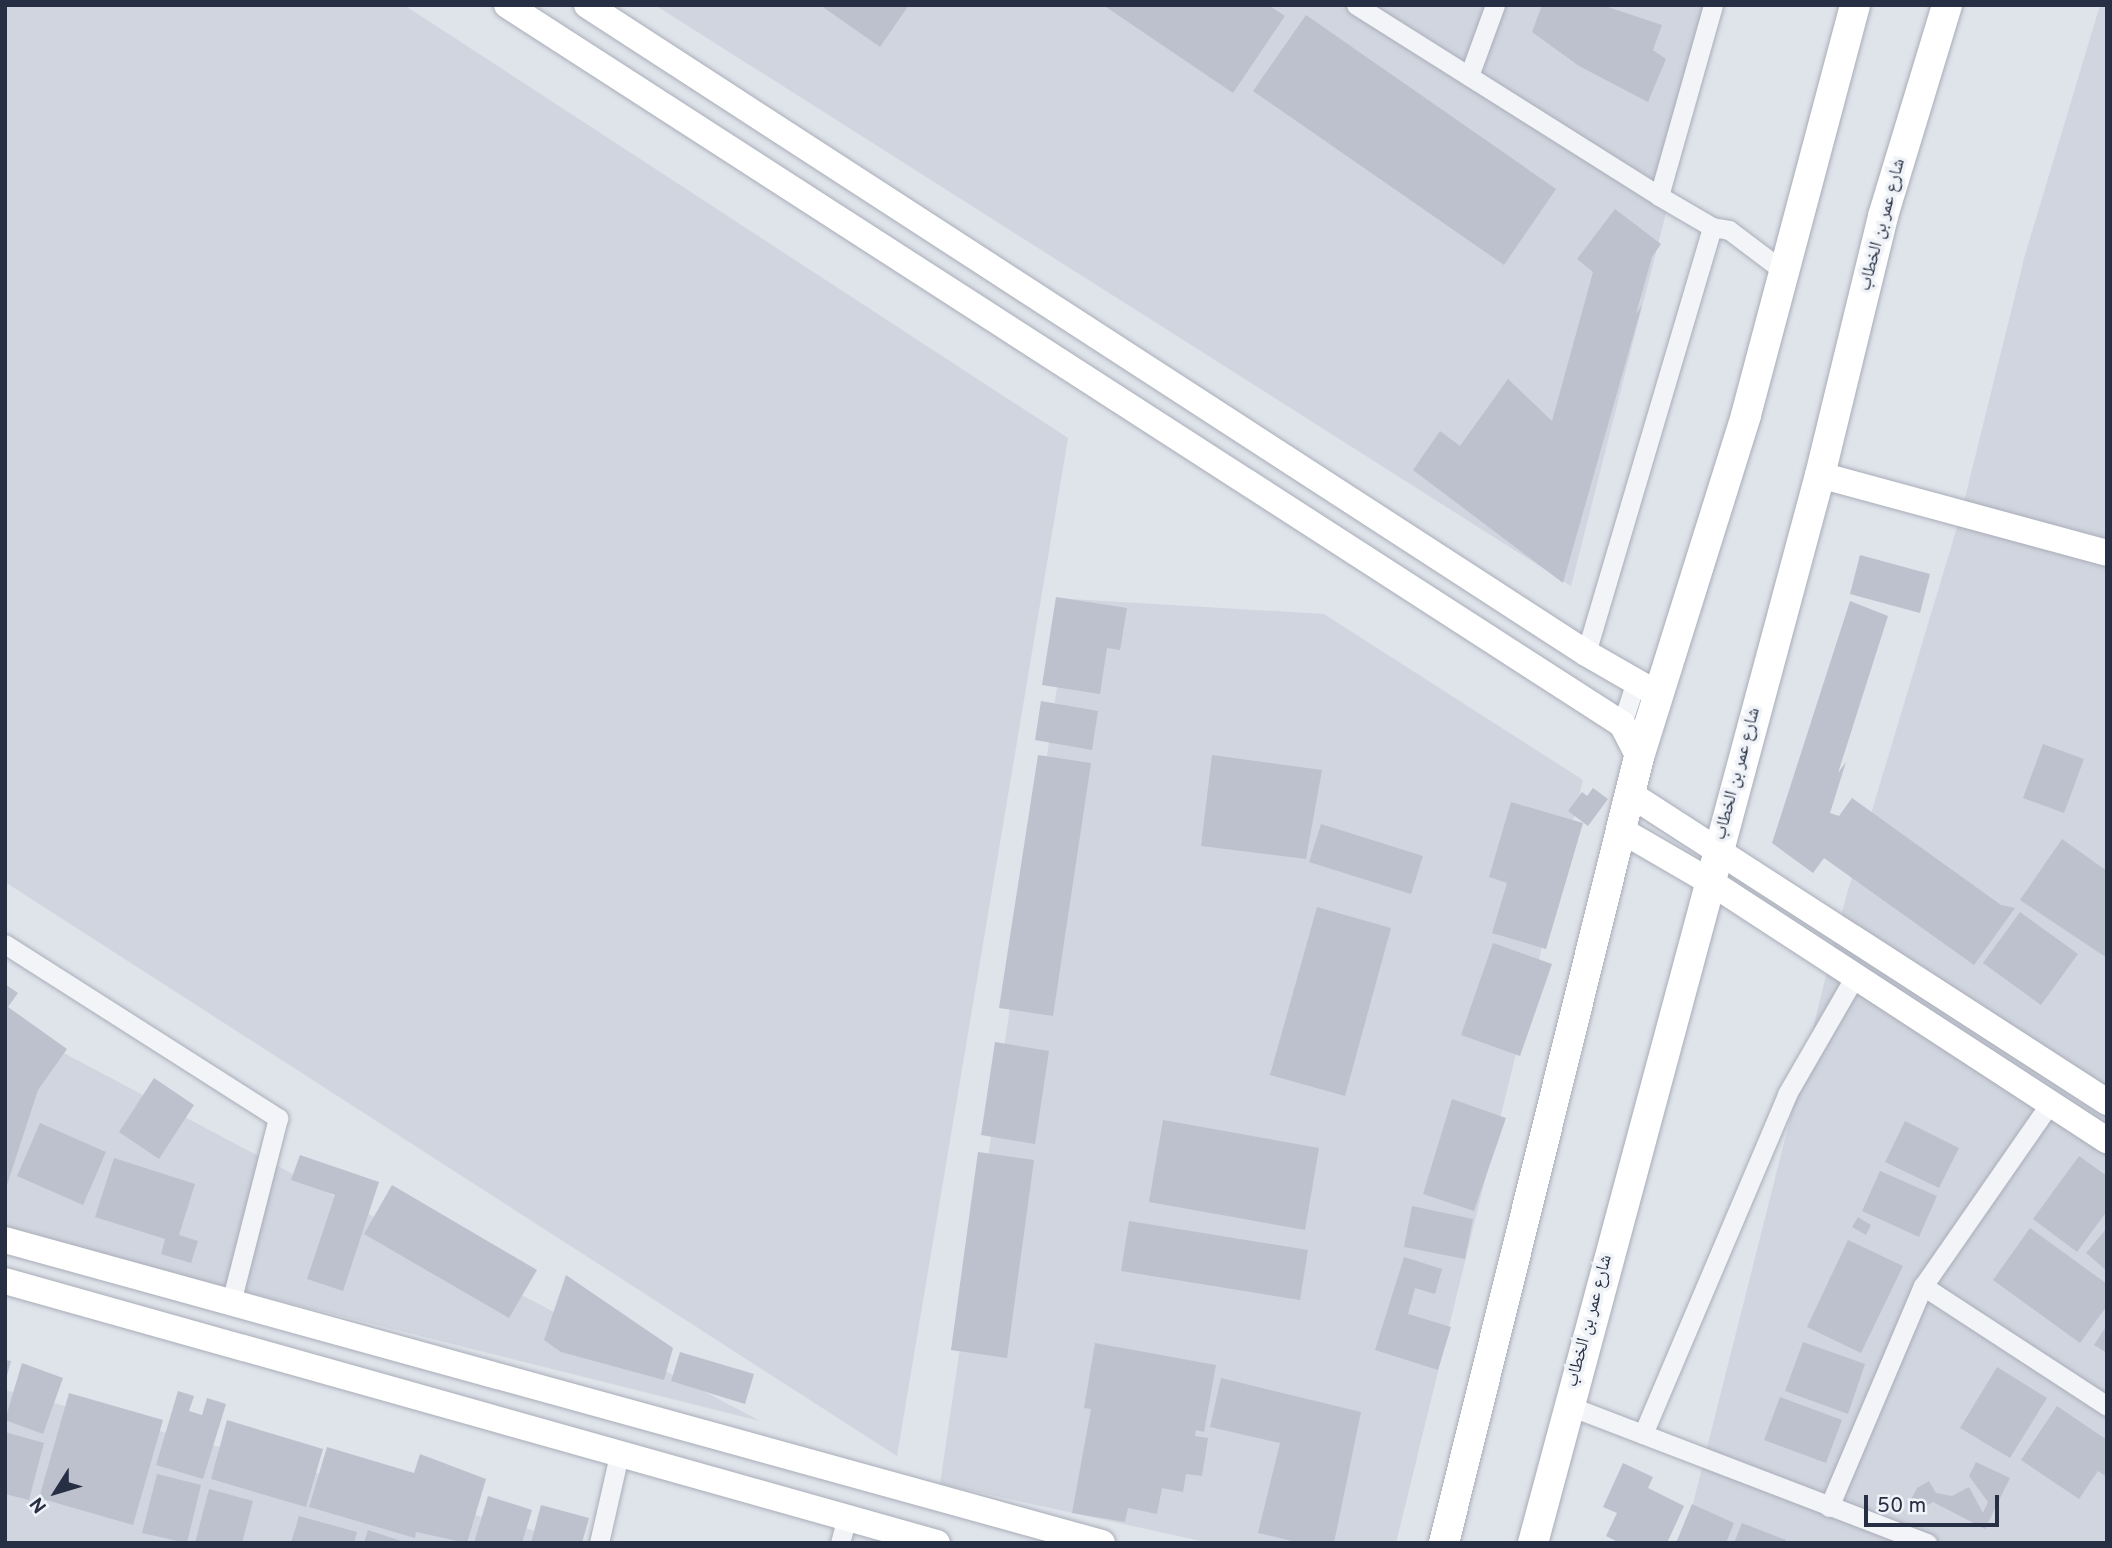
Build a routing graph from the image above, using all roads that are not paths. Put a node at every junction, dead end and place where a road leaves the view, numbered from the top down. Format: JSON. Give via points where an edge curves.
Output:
{"nodes":[{"id":1,"x":507,"y":5,"type":"edge"},
{"id":2,"x":587,"y":5,"type":"edge"},
{"id":3,"x":1356,"y":5,"type":"edge"},
{"id":4,"x":1494,"y":5,"type":"edge"},
{"id":5,"x":1713,"y":5,"type":"edge"},
{"id":6,"x":1855,"y":5,"type":"edge"},
{"id":7,"x":1947,"y":5,"type":"edge"},
{"id":8,"x":1469,"y":76,"type":"junction"},
{"id":9,"x":1659,"y":196,"type":"junction"},
{"id":10,"x":1712,"y":227,"type":"junction"},
{"id":11,"x":1782,"y":270,"type":"junction"},
{"id":12,"x":1820,"y":475,"type":"junction"},
{"id":13,"x":2107,"y":553,"type":"edge"},
{"id":14,"x":1586,"y":653,"type":"junction"},
{"id":15,"x":1647,"y":688,"type":"junction"},
{"id":16,"x":1622,"y":724,"type":"junction"},
{"id":17,"x":1639,"y":757,"type":"junction"},
{"id":18,"x":1630,"y":794,"type":"junction"},
{"id":19,"x":1621,"y":830,"type":"junction"},
{"id":20,"x":1718,"y":850,"type":"junction"},
{"id":21,"x":1709,"y":881,"type":"junction"},
{"id":22,"x":5,"y":944,"type":"edge"},
{"id":23,"x":1855,"y":976,"type":"junction"},
{"id":24,"x":2107,"y":1102,"type":"edge"},
{"id":25,"x":2050,"y":1103,"type":"junction"},
{"id":26,"x":2107,"y":1140,"type":"edge"},
{"id":27,"x":5,"y":1240,"type":"edge"},
{"id":28,"x":5,"y":1281,"type":"edge"},
{"id":29,"x":1923,"y":1286,"type":"junction"},
{"id":30,"x":231,"y":1303,"type":"junction"},
{"id":31,"x":1567,"y":1405,"type":"junction"},
{"id":32,"x":2107,"y":1406,"type":"edge"},
{"id":33,"x":1643,"y":1434,"type":"junction"},
{"id":34,"x":619,"y":1455,"type":"junction"},
{"id":35,"x":1829,"y":1507,"type":"junction"},
{"id":36,"x":843,"y":1531,"type":"edge"},
{"id":37,"x":598,"y":1543,"type":"edge"},
{"id":38,"x":937,"y":1543,"type":"edge"},
{"id":39,"x":1102,"y":1543,"type":"edge"},
{"id":40,"x":1444,"y":1543,"type":"edge"},
{"id":41,"x":1533,"y":1543,"type":"edge"},
{"id":42,"x":1927,"y":1543,"type":"edge"}],
"edges":[{"from":1,"to":16,"type":"street"},
{"from":2,"to":14,"type":"street"},
{"from":3,"to":8,"type":"street"},
{"from":4,"to":8,"type":"street"},
{"from":5,"to":9,"type":"street"},
{"from":6,"to":11,"type":"main road"},
{"from":7,"to":12,"type":"main road","name":"شارع عمر بن الخطاب","via":[[1884,216]]},
{"from":8,"to":9,"type":"street"},
{"from":9,"to":10,"type":"street"},
{"from":10,"to":11,"type":"street","via":[[1729,230]]},
{"from":10,"to":14,"type":"street"},
{"from":11,"to":15,"type":"main road","via":[[1746,415]]},
{"from":12,"to":13,"type":"street"},
{"from":12,"to":20,"type":"main road","name":"شارع عمر بن الخطاب"},
{"from":14,"to":15,"type":"street"},
{"from":15,"to":16,"type":"street"},
{"from":15,"to":17,"type":"main road"},
{"from":16,"to":17,"type":"street"},
{"from":17,"to":18,"type":"main road"},
{"from":18,"to":19,"type":"main road"},
{"from":18,"to":20,"type":"street"},
{"from":19,"to":21,"type":"street"},
{"from":19,"to":40,"type":"main road"},
{"from":20,"to":21,"type":"main road","name":"شارع عمر بن الخطاب"},
{"from":20,"to":24,"type":"street"},
{"from":21,"to":23,"type":"street"},
{"from":21,"to":31,"type":"main road","name":"شارع عمر بن الخطاب"},
{"from":22,"to":30,"type":"street","via":[[278,1118]]},
{"from":23,"to":25,"type":"street"},
{"from":23,"to":33,"type":"street","via":[[1787,1094]]},
{"from":25,"to":26,"type":"street"},
{"from":25,"to":29,"type":"street"},
{"from":27,"to":30,"type":"street"},
{"from":28,"to":34,"type":"street"},
{"from":29,"to":32,"type":"street"},
{"from":29,"to":35,"type":"street"},
{"from":30,"to":39,"type":"street"},
{"from":31,"to":33,"type":"street"},
{"from":31,"to":41,"type":"main road","name":"شارع عمر بن الخطاب"},
{"from":33,"to":35,"type":"street"},
{"from":34,"to":36,"type":"street"},
{"from":34,"to":37,"type":"street"},
{"from":35,"to":42,"type":"street"},
{"from":36,"to":38,"type":"street"}]}
